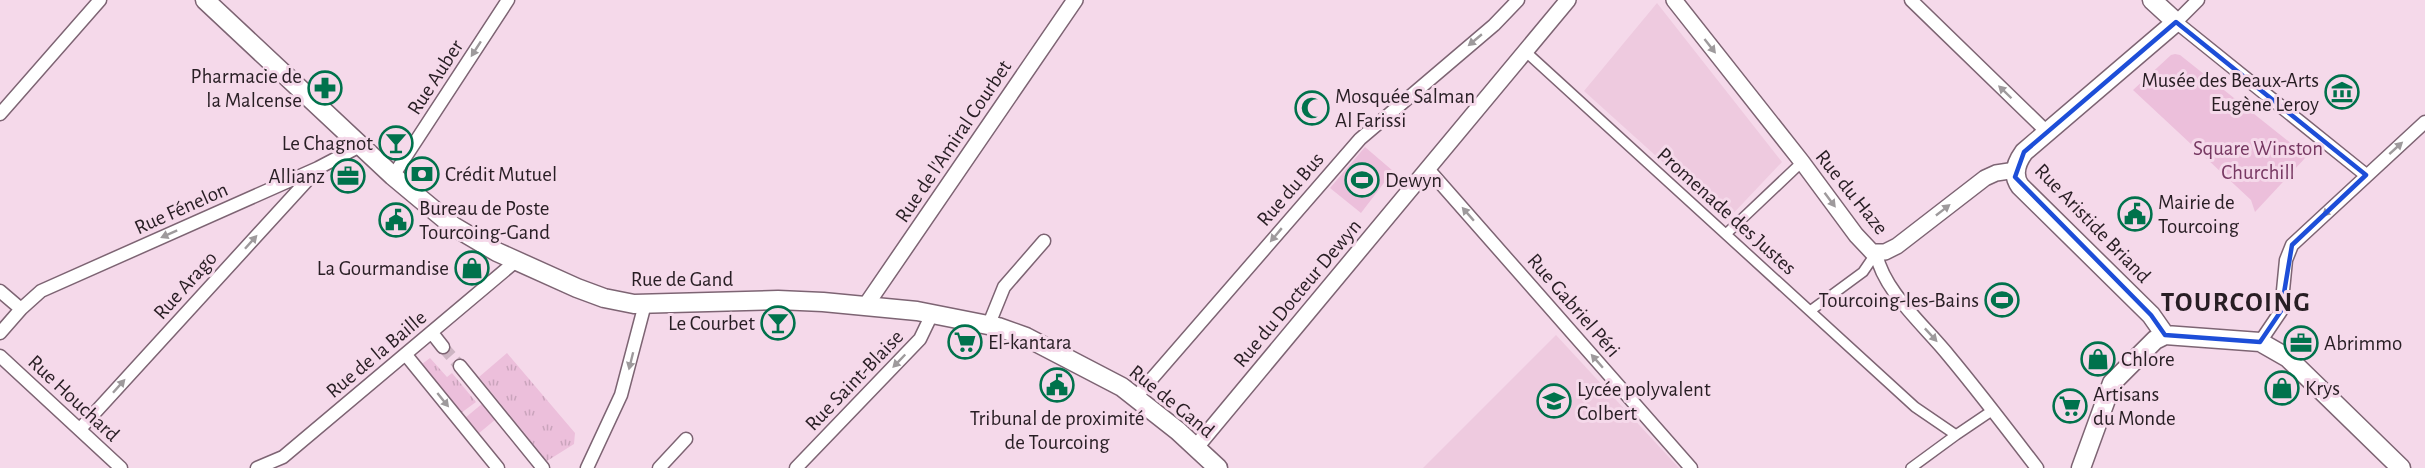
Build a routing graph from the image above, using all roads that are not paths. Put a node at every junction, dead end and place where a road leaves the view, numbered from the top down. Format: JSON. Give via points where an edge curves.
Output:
{"nodes":[{"id":1,"x":100,"y":0,"type":"edge"},
{"id":2,"x":206,"y":0,"type":"edge"},
{"id":3,"x":508,"y":0,"type":"edge"},
{"id":4,"x":1075,"y":0,"type":"edge"},
{"id":5,"x":1518,"y":0,"type":"edge"},
{"id":6,"x":1568,"y":0,"type":"edge"},
{"id":7,"x":1674,"y":0,"type":"edge"},
{"id":8,"x":1911,"y":0,"type":"edge"},
{"id":9,"x":2152,"y":0,"type":"edge"},
{"id":10,"x":2198,"y":0,"type":"edge"},
{"id":11,"x":2176,"y":22,"type":"junction"},
{"id":12,"x":1525,"y":51,"type":"junction"},
{"id":13,"x":0,"y":114,"type":"edge"},
{"id":14,"x":2425,"y":122,"type":"edge"},
{"id":15,"x":2047,"y":132,"type":"junction"},
{"id":16,"x":360,"y":146,"type":"junction"},
{"id":17,"x":1802,"y":162,"type":"junction"},
{"id":18,"x":318,"y":168,"type":"junction"},
{"id":19,"x":1428,"y":169,"type":"junction"},
{"id":20,"x":2016,"y":170,"type":"junction"},
{"id":21,"x":2366,"y":175,"type":"junction"},
{"id":22,"x":393,"y":176,"type":"junction"},
{"id":23,"x":1726,"y":234,"type":"junction"},
{"id":24,"x":1044,"y":241,"type":"dead end"},
{"id":25,"x":1876,"y":253,"type":"junction"},
{"id":26,"x":516,"y":261,"type":"junction"},
{"id":27,"x":0,"y":291,"type":"edge"},
{"id":28,"x":645,"y":304,"type":"junction"},
{"id":29,"x":866,"y":305,"type":"junction"},
{"id":30,"x":21,"y":309,"type":"junction"},
{"id":31,"x":1810,"y":311,"type":"junction"},
{"id":32,"x":932,"y":314,"type":"junction"},
{"id":33,"x":989,"y":324,"type":"junction"},
{"id":34,"x":0,"y":333,"type":"edge"},
{"id":35,"x":432,"y":333,"type":"junction"},
{"id":36,"x":2165,"y":334,"type":"junction"},
{"id":37,"x":2260,"y":342,"type":"junction"},
{"id":38,"x":443,"y":347,"type":"tunnel mouth"},
{"id":39,"x":406,"y":355,"type":"junction"},
{"id":40,"x":0,"y":356,"type":"edge"},
{"id":41,"x":460,"y":366,"type":"tunnel mouth"},
{"id":42,"x":1136,"y":397,"type":"junction"},
{"id":43,"x":1993,"y":410,"type":"junction"},
{"id":44,"x":80,"y":429,"type":"junction"},
{"id":45,"x":1956,"y":435,"type":"junction"},
{"id":46,"x":686,"y":438,"type":"dead end"},
{"id":47,"x":1205,"y":460,"type":"edge"},
{"id":48,"x":122,"y":468,"type":"edge"},
{"id":49,"x":257,"y":468,"type":"edge"},
{"id":50,"x":498,"y":468,"type":"edge"},
{"id":51,"x":543,"y":468,"type":"edge"},
{"id":52,"x":586,"y":468,"type":"edge"},
{"id":53,"x":659,"y":468,"type":"edge"},
{"id":54,"x":796,"y":468,"type":"edge"},
{"id":55,"x":1691,"y":468,"type":"edge"},
{"id":56,"x":1911,"y":468,"type":"edge"},
{"id":57,"x":2037,"y":468,"type":"edge"},
{"id":58,"x":2081,"y":468,"type":"edge"},
{"id":59,"x":2401,"y":468,"type":"edge"}],
"edges":[{"from":1,"to":13,"type":"street"},
{"from":2,"to":16,"type":"main road","name":"Rue de Gand"},
{"from":3,"to":22,"type":"street","name":"Rue Auber","one_way":true},
{"from":4,"to":29,"type":"street","name":"Rue de l'Amiral Courbet"},
{"from":5,"to":42,"type":"street","name":"Rue du Bus","one_way":true,"via":[[1360,139]]},
{"from":6,"to":12,"type":"street","name":"Rue du Docteur Dewyn"},
{"from":7,"to":17,"type":"street","name":"Rue du Haze","one_way":true},
{"from":15,"to":8,"type":"street","one_way":true},
{"from":9,"to":11,"type":"main road"},
{"from":10,"to":11,"type":"street"},
{"from":11,"to":15,"type":"main road"},
{"from":11,"to":21,"type":"street"},
{"from":12,"to":19,"type":"street","name":"Rue du Docteur Dewyn"},
{"from":12,"to":23,"type":"street","name":"Promenade des Justes"},
{"from":21,"to":14,"type":"street","one_way":true},
{"from":15,"to":20,"type":"main road","via":[[2024,152]]},
{"from":16,"to":18,"type":"street","name":"Rue Fénelon"},
{"from":16,"to":22,"type":"main road","name":"Rue de Gand"},
{"from":17,"to":23,"type":"street"},
{"from":17,"to":25,"type":"street","name":"Rue du Haze","one_way":true,"via":[[1856,235]]},
{"from":18,"to":30,"type":"street","name":"Rue Fénelon","one_way":true,"via":[[41,291]]},
{"from":44,"to":18,"type":"street","name":"Rue Arago","one_way":true},
{"from":19,"to":47,"type":"street","name":"Rue du Docteur Dewyn"},
{"from":55,"to":19,"type":"street","name":"Rue Gabriel Péri","one_way":true},
{"from":25,"to":20,"type":"street","one_way":true,"via":[[1897,246],[1985,178]]},
{"from":20,"to":36,"type":"main road","name":"Rue Aristide Briand","via":[[2020,186],[2151,315]]},
{"from":21,"to":37,"type":"street","one_way":true,"via":[[2292,245],[2286,260],[2281,311]]},
{"from":22,"to":26,"type":"main road","name":"Rue de Gand","via":[[453,226]]},
{"from":23,"to":31,"type":"street","name":"Promenade des Justes"},
{"from":24,"to":33,"type":"street","via":[[1004,287]]},
{"from":25,"to":31,"type":"street","via":[[1863,272]]},
{"from":25,"to":43,"type":"street","name":"Rue du Haze","one_way":true,"via":[[1881,273]]},
{"from":26,"to":28,"type":"main road","name":"Rue de Gand","via":[[591,293]]},
{"from":26,"to":35,"type":"street","name":"Rue de la Baille"},
{"from":27,"to":30,"type":"street"},
{"from":28,"to":29,"type":"main road","name":"Rue de Gand","via":[[786,300]]},
{"from":28,"to":52,"type":"street","one_way":true,"via":[[621,395]]},
{"from":29,"to":32,"type":"main road","name":"Rue de Gand"},
{"from":30,"to":34,"type":"street","name":"Rue Fénelon"},
{"from":31,"to":45,"type":"street","name":"Promenade des Justes","via":[[1915,407]]},
{"from":32,"to":33,"type":"main road","name":"Rue de Gand"},
{"from":32,"to":54,"type":"street","name":"Rue Saint-Blaise","one_way":true,"via":[[920,339]]},
{"from":33,"to":42,"type":"main road","name":"Rue de Gand","via":[[1026,337],[1110,379]]},
{"from":35,"to":38,"type":"street"},
{"from":35,"to":39,"type":"street","name":"Rue de la Baille"},
{"from":36,"to":37,"type":"main road"},
{"from":36,"to":58,"type":"main road","via":[[2112,383]]},
{"from":37,"to":59,"type":"main road","via":[[2288,358]]},
{"from":39,"to":49,"type":"street","name":"Rue de la Baille","via":[[283,457]]},
{"from":39,"to":50,"type":"street","one_way":true},
{"from":40,"to":44,"type":"street","name":"Rue Houchard"},
{"from":41,"to":51,"type":"street"},
{"from":42,"to":47,"type":"main road","name":"Rue de Gand"},
{"from":43,"to":45,"type":"street"},
{"from":43,"to":57,"type":"street","name":"Rue du Haze"},
{"from":44,"to":48,"type":"street","name":"Rue Houchard"},
{"from":45,"to":56,"type":"street"},
{"from":46,"to":53,"type":"street"}]}
